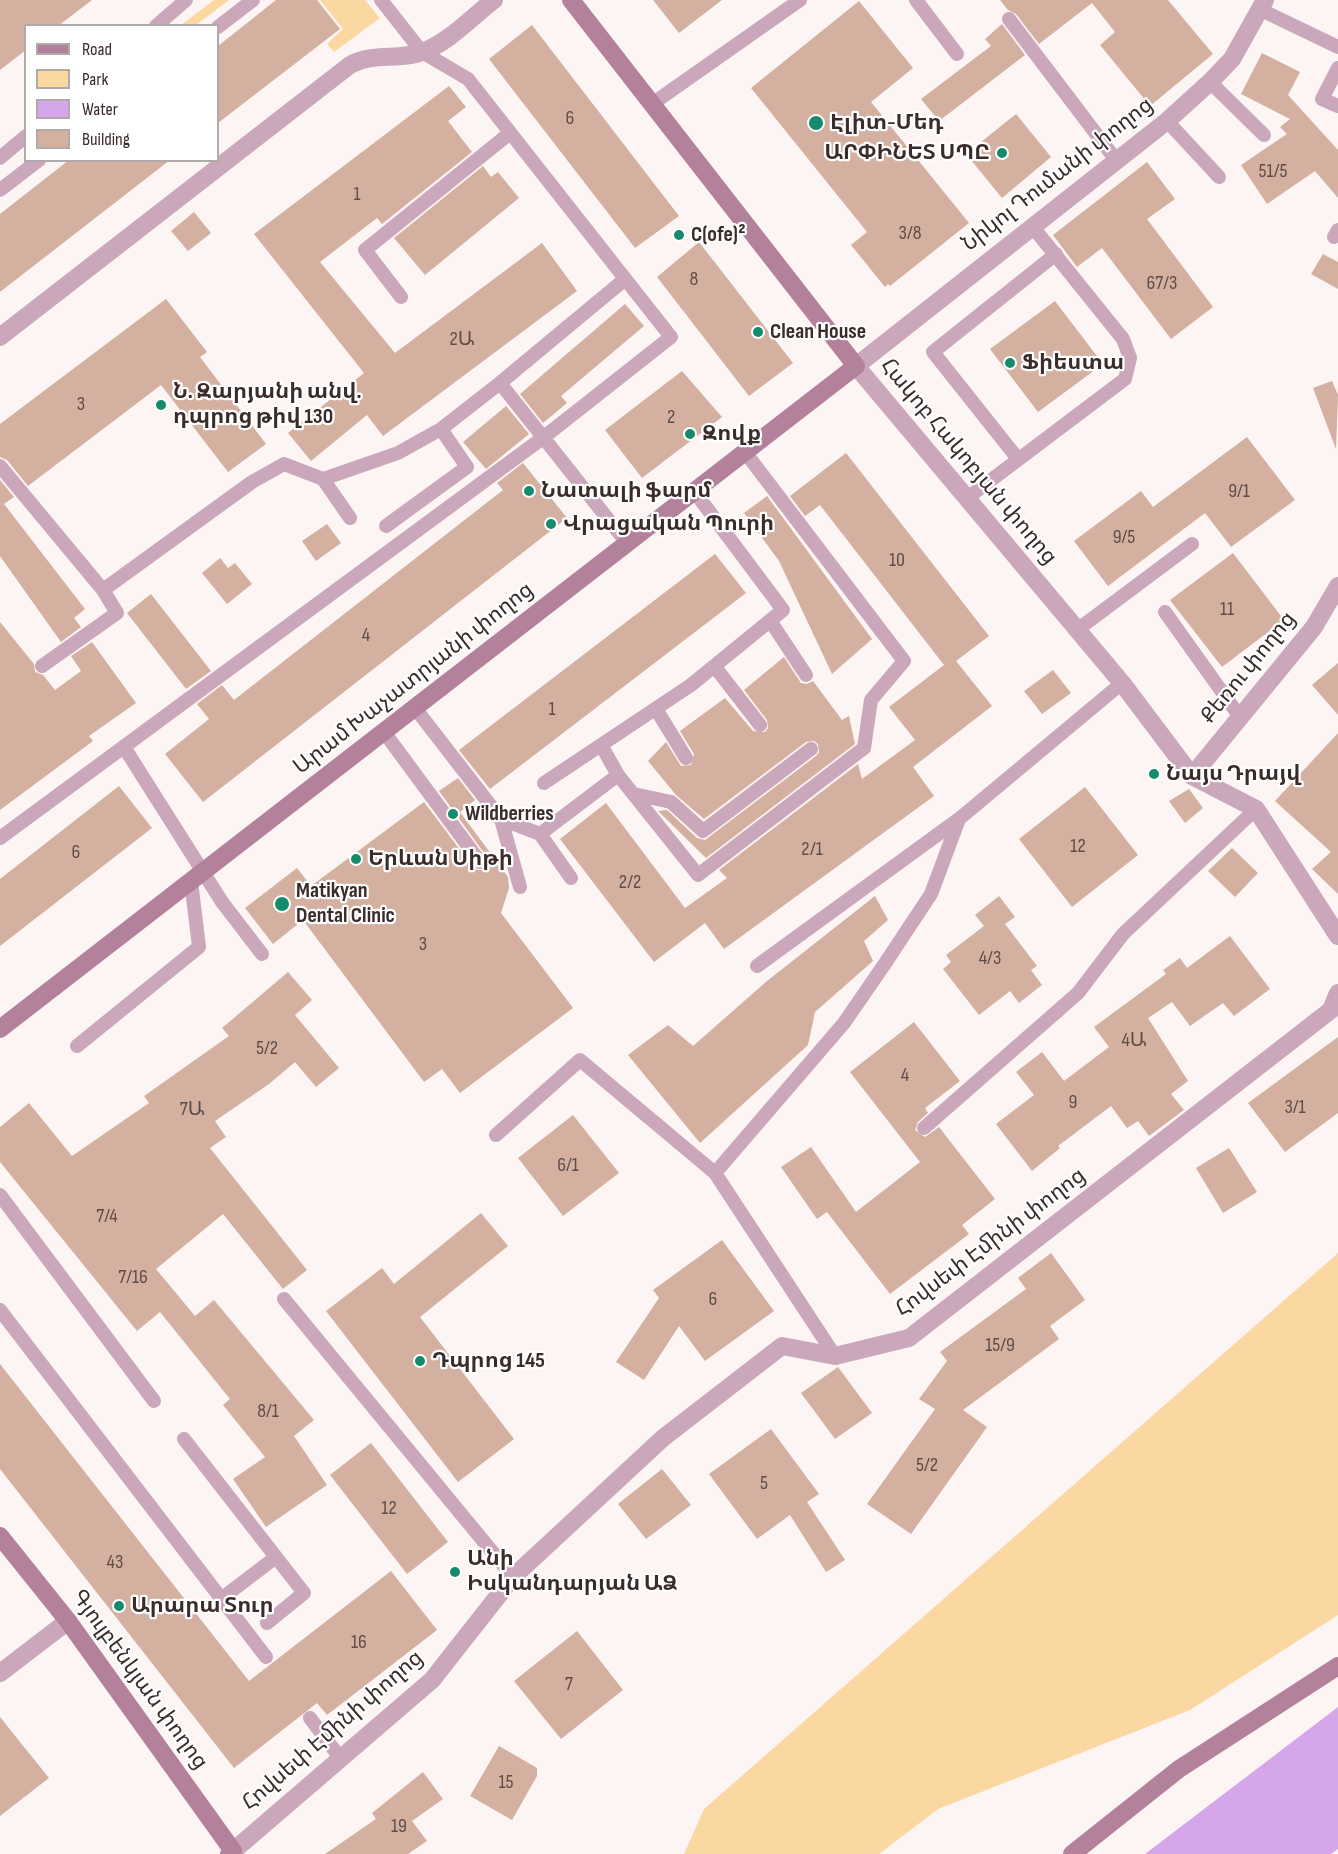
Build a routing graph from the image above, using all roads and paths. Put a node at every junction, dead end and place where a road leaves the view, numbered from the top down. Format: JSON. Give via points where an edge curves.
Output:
{"nodes":[{"id":1,"x":186,"y":0,"type":"edge"},
{"id":2,"x":253,"y":0,"type":"edge"},
{"id":3,"x":381,"y":0,"type":"edge"},
{"id":4,"x":494,"y":0,"type":"edge"},
{"id":5,"x":571,"y":0,"type":"edge"},
{"id":6,"x":800,"y":0,"type":"edge"},
{"id":7,"x":916,"y":0,"type":"edge"},
{"id":8,"x":1262,"y":5,"type":"edge"},
{"id":9,"x":1009,"y":19,"type":"dead end"},
{"id":10,"x":158,"y":24,"type":"edge"},
{"id":11,"x":219,"y":26,"type":"edge"},
{"id":12,"x":1338,"y":47,"type":"edge"},
{"id":13,"x":422,"y":52,"type":"junction"},
{"id":14,"x":957,"y":54,"type":"dead end"},
{"id":15,"x":1338,"y":68,"type":"edge"},
{"id":16,"x":1210,"y":82,"type":"junction"},
{"id":17,"x":652,"y":104,"type":"junction"},
{"id":18,"x":1338,"y":106,"type":"edge"},
{"id":19,"x":1167,"y":122,"type":"junction"},
{"id":20,"x":510,"y":133,"type":"junction"},
{"id":21,"x":1264,"y":135,"type":"dead end"},
{"id":22,"x":24,"y":138,"type":"edge"},
{"id":23,"x":0,"y":158,"type":"edge"},
{"id":24,"x":1116,"y":160,"type":"junction"},
{"id":25,"x":36,"y":162,"type":"edge"},
{"id":26,"x":1219,"y":177,"type":"dead end"},
{"id":27,"x":0,"y":189,"type":"edge"},
{"id":28,"x":1032,"y":226,"type":"junction"},
{"id":29,"x":1056,"y":254,"type":"junction"},
{"id":30,"x":624,"y":280,"type":"junction"},
{"id":31,"x":401,"y":297,"type":"dead end"},
{"id":32,"x":0,"y":337,"type":"edge"},
{"id":33,"x":856,"y":366,"type":"junction"},
{"id":34,"x":500,"y":383,"type":"junction"},
{"id":35,"x":441,"y":429,"type":"junction"},
{"id":36,"x":544,"y":437,"type":"junction"},
{"id":37,"x":745,"y":452,"type":"junction"},
{"id":38,"x":1018,"y":459,"type":"junction"},
{"id":39,"x":0,"y":466,"type":"edge"},
{"id":40,"x":323,"y":479,"type":"junction"},
{"id":41,"x":694,"y":492,"type":"junction"},
{"id":42,"x":966,"y":499,"type":"junction"},
{"id":43,"x":350,"y":518,"type":"dead end"},
{"id":44,"x":386,"y":526,"type":"dead end"},
{"id":45,"x":627,"y":543,"type":"junction"},
{"id":46,"x":1192,"y":544,"type":"dead end"},
{"id":47,"x":1338,"y":586,"type":"edge"},
{"id":48,"x":103,"y":590,"type":"junction"},
{"id":49,"x":1164,"y":612,"type":"dead end"},
{"id":50,"x":771,"y":622,"type":"junction"},
{"id":51,"x":1077,"y":630,"type":"junction"},
{"id":52,"x":42,"y":666,"type":"dead end"},
{"id":53,"x":715,"y":667,"type":"junction"},
{"id":54,"x":806,"y":675,"type":"dead end"},
{"id":55,"x":1122,"y":683,"type":"junction"},
{"id":56,"x":415,"y":708,"type":"junction"},
{"id":57,"x":656,"y":709,"type":"junction"},
{"id":58,"x":1240,"y":717,"type":"junction"},
{"id":59,"x":760,"y":725,"type":"dead end"},
{"id":60,"x":384,"y":732,"type":"junction"},
{"id":61,"x":601,"y":745,"type":"junction"},
{"id":62,"x":124,"y":747,"type":"junction"},
{"id":63,"x":811,"y":749,"type":"dead end"},
{"id":64,"x":686,"y":758,"type":"dead end"},
{"id":65,"x":618,"y":775,"type":"junction"},
{"id":66,"x":1192,"y":776,"type":"junction"},
{"id":67,"x":544,"y":783,"type":"dead end"},
{"id":68,"x":634,"y":794,"type":"junction"},
{"id":69,"x":1256,"y":809,"type":"junction"},
{"id":70,"x":501,"y":819,"type":"junction"},
{"id":71,"x":959,"y":819,"type":"junction"},
{"id":72,"x":540,"y":834,"type":"junction"},
{"id":73,"x":0,"y":838,"type":"edge"},
{"id":74,"x":480,"y":862,"type":"dead end"},
{"id":75,"x":197,"y":877,"type":"junction"},
{"id":76,"x":571,"y":878,"type":"dead end"},
{"id":77,"x":520,"y":887,"type":"dead end"},
{"id":78,"x":1338,"y":936,"type":"edge"},
{"id":79,"x":262,"y":954,"type":"dead end"},
{"id":80,"x":757,"y":966,"type":"dead end"},
{"id":81,"x":1338,"y":993,"type":"edge"},
{"id":82,"x":0,"y":1029,"type":"edge"},
{"id":83,"x":76,"y":1047,"type":"dead end"},
{"id":84,"x":924,"y":1128,"type":"dead end"},
{"id":85,"x":496,"y":1135,"type":"dead end"},
{"id":86,"x":715,"y":1173,"type":"junction"},
{"id":87,"x":0,"y":1195,"type":"edge"},
{"id":88,"x":5,"y":1211,"type":"edge"},
{"id":89,"x":284,"y":1299,"type":"dead end"},
{"id":90,"x":0,"y":1310,"type":"edge"},
{"id":91,"x":835,"y":1356,"type":"junction"},
{"id":92,"x":154,"y":1401,"type":"dead end"},
{"id":93,"x":184,"y":1438,"type":"dead end"},
{"id":94,"x":0,"y":1536,"type":"edge"},
{"id":95,"x":276,"y":1557,"type":"junction"},
{"id":96,"x":513,"y":1577,"type":"junction"},
{"id":97,"x":221,"y":1599,"type":"junction"},
{"id":98,"x":68,"y":1621,"type":"junction"},
{"id":99,"x":267,"y":1623,"type":"dead end"},
{"id":100,"x":266,"y":1657,"type":"dead end"},
{"id":101,"x":1338,"y":1666,"type":"edge"},
{"id":102,"x":0,"y":1673,"type":"edge"},
{"id":103,"x":310,"y":1718,"type":"dead end"},
{"id":104,"x":341,"y":1759,"type":"junction"},
{"id":105,"x":232,"y":1853,"type":"edge"},
{"id":106,"x":1072,"y":1854,"type":"edge"}],
"edges":[{"from":1,"to":10,"type":"lane"},
{"from":2,"to":11,"type":"lane"},
{"from":3,"to":13,"type":"lane"},
{"from":4,"to":13,"type":"street","via":[[440,43]]},
{"from":5,"to":17,"type":"street","name":"Հակոբ Հակոբյան փողոց"},
{"from":6,"to":17,"type":"lane"},
{"from":7,"to":14,"type":"lane"},
{"from":8,"to":12,"type":"lane"},
{"from":8,"to":16,"type":"street","name":"Նիկոլ Դումանի փողոց","via":[[1232,59]]},
{"from":9,"to":24,"type":"lane"},
{"from":13,"to":20,"type":"lane","via":[[468,79]]},
{"from":13,"to":32,"type":"street","via":[[370,57],[350,65]]},
{"from":15,"to":18,"type":"lane","via":[[1322,99]]},
{"from":16,"to":19,"type":"street","name":"Նիկոլ Դումանի փողոց"},
{"from":16,"to":21,"type":"lane"},
{"from":17,"to":33,"type":"street","name":"Հակոբ Հակոբյան փողոց"},
{"from":19,"to":24,"type":"street","name":"Նիկոլ Դումանի փողոց"},
{"from":19,"to":26,"type":"lane"},
{"from":20,"to":30,"type":"lane"},
{"from":20,"to":31,"type":"lane","via":[[364,250]]},
{"from":22,"to":23,"type":"lane"},
{"from":24,"to":28,"type":"street","name":"Նիկոլ Դումանի փողոց"},
{"from":25,"to":27,"type":"lane"},
{"from":28,"to":29,"type":"lane"},
{"from":28,"to":33,"type":"street","name":"Նիկոլ Դումանի փողոց"},
{"from":29,"to":38,"type":"lane","via":[[1123,339],[1131,358],[1125,379]]},
{"from":29,"to":38,"type":"lane","via":[[933,352]]},
{"from":30,"to":34,"type":"lane"},
{"from":30,"to":36,"type":"lane","via":[[671,337]]},
{"from":33,"to":37,"type":"street","name":"Արամ Խաչատրյանի փողոց"},
{"from":33,"to":42,"type":"street","name":"Հակոբ Հակոբյան փողոց"},
{"from":34,"to":35,"type":"lane"},
{"from":34,"to":36,"type":"lane"},
{"from":35,"to":40,"type":"lane","via":[[398,453]]},
{"from":35,"to":44,"type":"lane","via":[[467,467]]},
{"from":36,"to":45,"type":"lane"},
{"from":36,"to":62,"type":"lane"},
{"from":37,"to":41,"type":"street","name":"Արամ Խաչատրյանի փողոց"},
{"from":37,"to":68,"type":"lane","via":[[904,661],[871,700],[864,748],[698,875]]},
{"from":38,"to":42,"type":"lane"},
{"from":39,"to":48,"type":"lane"},
{"from":40,"to":43,"type":"lane"},
{"from":40,"to":48,"type":"lane","via":[[284,464],[252,482]]},
{"from":41,"to":45,"type":"street","name":"Արամ Խաչատրյանի փողոց"},
{"from":41,"to":50,"type":"lane","via":[[783,610]]},
{"from":42,"to":51,"type":"street","name":"Հակոբ Հակոբյան փողոց"},
{"from":45,"to":56,"type":"street","name":"Արամ Խաչատրյանի փողոց"},
{"from":46,"to":51,"type":"lane"},
{"from":47,"to":58,"type":"street","name":"Քեռու փողոց","via":[[1314,627]]},
{"from":48,"to":52,"type":"lane","via":[[117,613]]},
{"from":49,"to":58,"type":"lane"},
{"from":50,"to":53,"type":"lane"},
{"from":50,"to":54,"type":"lane"},
{"from":51,"to":55,"type":"street","name":"Հակոբ Հակոբյան փողոց"},
{"from":53,"to":57,"type":"lane"},
{"from":53,"to":59,"type":"lane"},
{"from":55,"to":66,"type":"street","name":"Հակոբ Հակոբյան փողոց"},
{"from":55,"to":71,"type":"lane"},
{"from":56,"to":60,"type":"street","name":"Արամ Խաչատրյանի փողոց"},
{"from":56,"to":70,"type":"lane"},
{"from":57,"to":61,"type":"lane"},
{"from":57,"to":64,"type":"lane"},
{"from":58,"to":66,"type":"street","name":"Քեռու փողոց"},
{"from":60,"to":74,"type":"lane"},
{"from":60,"to":75,"type":"street","name":"Արամ Խաչատրյանի փողոց"},
{"from":61,"to":65,"type":"lane"},
{"from":61,"to":67,"type":"lane"},
{"from":62,"to":73,"type":"lane"},
{"from":62,"to":75,"type":"lane"},
{"from":63,"to":68,"type":"lane","via":[[703,831],[671,802]]},
{"from":65,"to":68,"type":"lane"},
{"from":65,"to":72,"type":"lane"},
{"from":66,"to":69,"type":"street","name":"Հակոբ Հակոբյան փողոց"},
{"from":69,"to":78,"type":"street","name":"Հակոբ Հակոբյան փողոց"},
{"from":69,"to":84,"type":"lane","via":[[1124,934],[1078,993]]},
{"from":70,"to":72,"type":"lane"},
{"from":70,"to":77,"type":"lane"},
{"from":71,"to":80,"type":"lane"},
{"from":71,"to":86,"type":"lane","via":[[931,894],[844,1023]]},
{"from":72,"to":76,"type":"lane"},
{"from":75,"to":79,"type":"lane"},
{"from":75,"to":82,"type":"street","name":"Արամ Խաչատրյանի փողոց"},
{"from":75,"to":83,"type":"lane","via":[[199,947]]},
{"from":81,"to":91,"type":"street","name":"Հովսեփ Էմինի փողոց","via":[[1331,1010],[909,1338]]},
{"from":85,"to":86,"type":"lane","via":[[580,1060]]},
{"from":86,"to":91,"type":"lane"},
{"from":87,"to":88,"type":"lane"},
{"from":88,"to":92,"type":"lane"},
{"from":89,"to":96,"type":"lane"},
{"from":90,"to":97,"type":"lane"},
{"from":91,"to":96,"type":"street","name":"Հովսեփ Էմինի փողոց","via":[[782,1346],[663,1438]]},
{"from":93,"to":95,"type":"lane"},
{"from":94,"to":98,"type":"street","name":"Գյուլբենկյան փողոց"},
{"from":95,"to":97,"type":"lane"},
{"from":95,"to":99,"type":"lane","via":[[304,1593]]},
{"from":96,"to":104,"type":"street","name":"Հովսեփ Էմինի փողոց","via":[[432,1680]]},
{"from":97,"to":100,"type":"lane"},
{"from":98,"to":102,"type":"street"},
{"from":98,"to":105,"type":"street","name":"Գյուլբենկյան փողոց"},
{"from":101,"to":106,"type":"street","via":[[1179,1769]]},
{"from":103,"to":104,"type":"lane"},
{"from":104,"to":105,"type":"street","name":"Հովսեփ Էմինի փողոց"}]}
